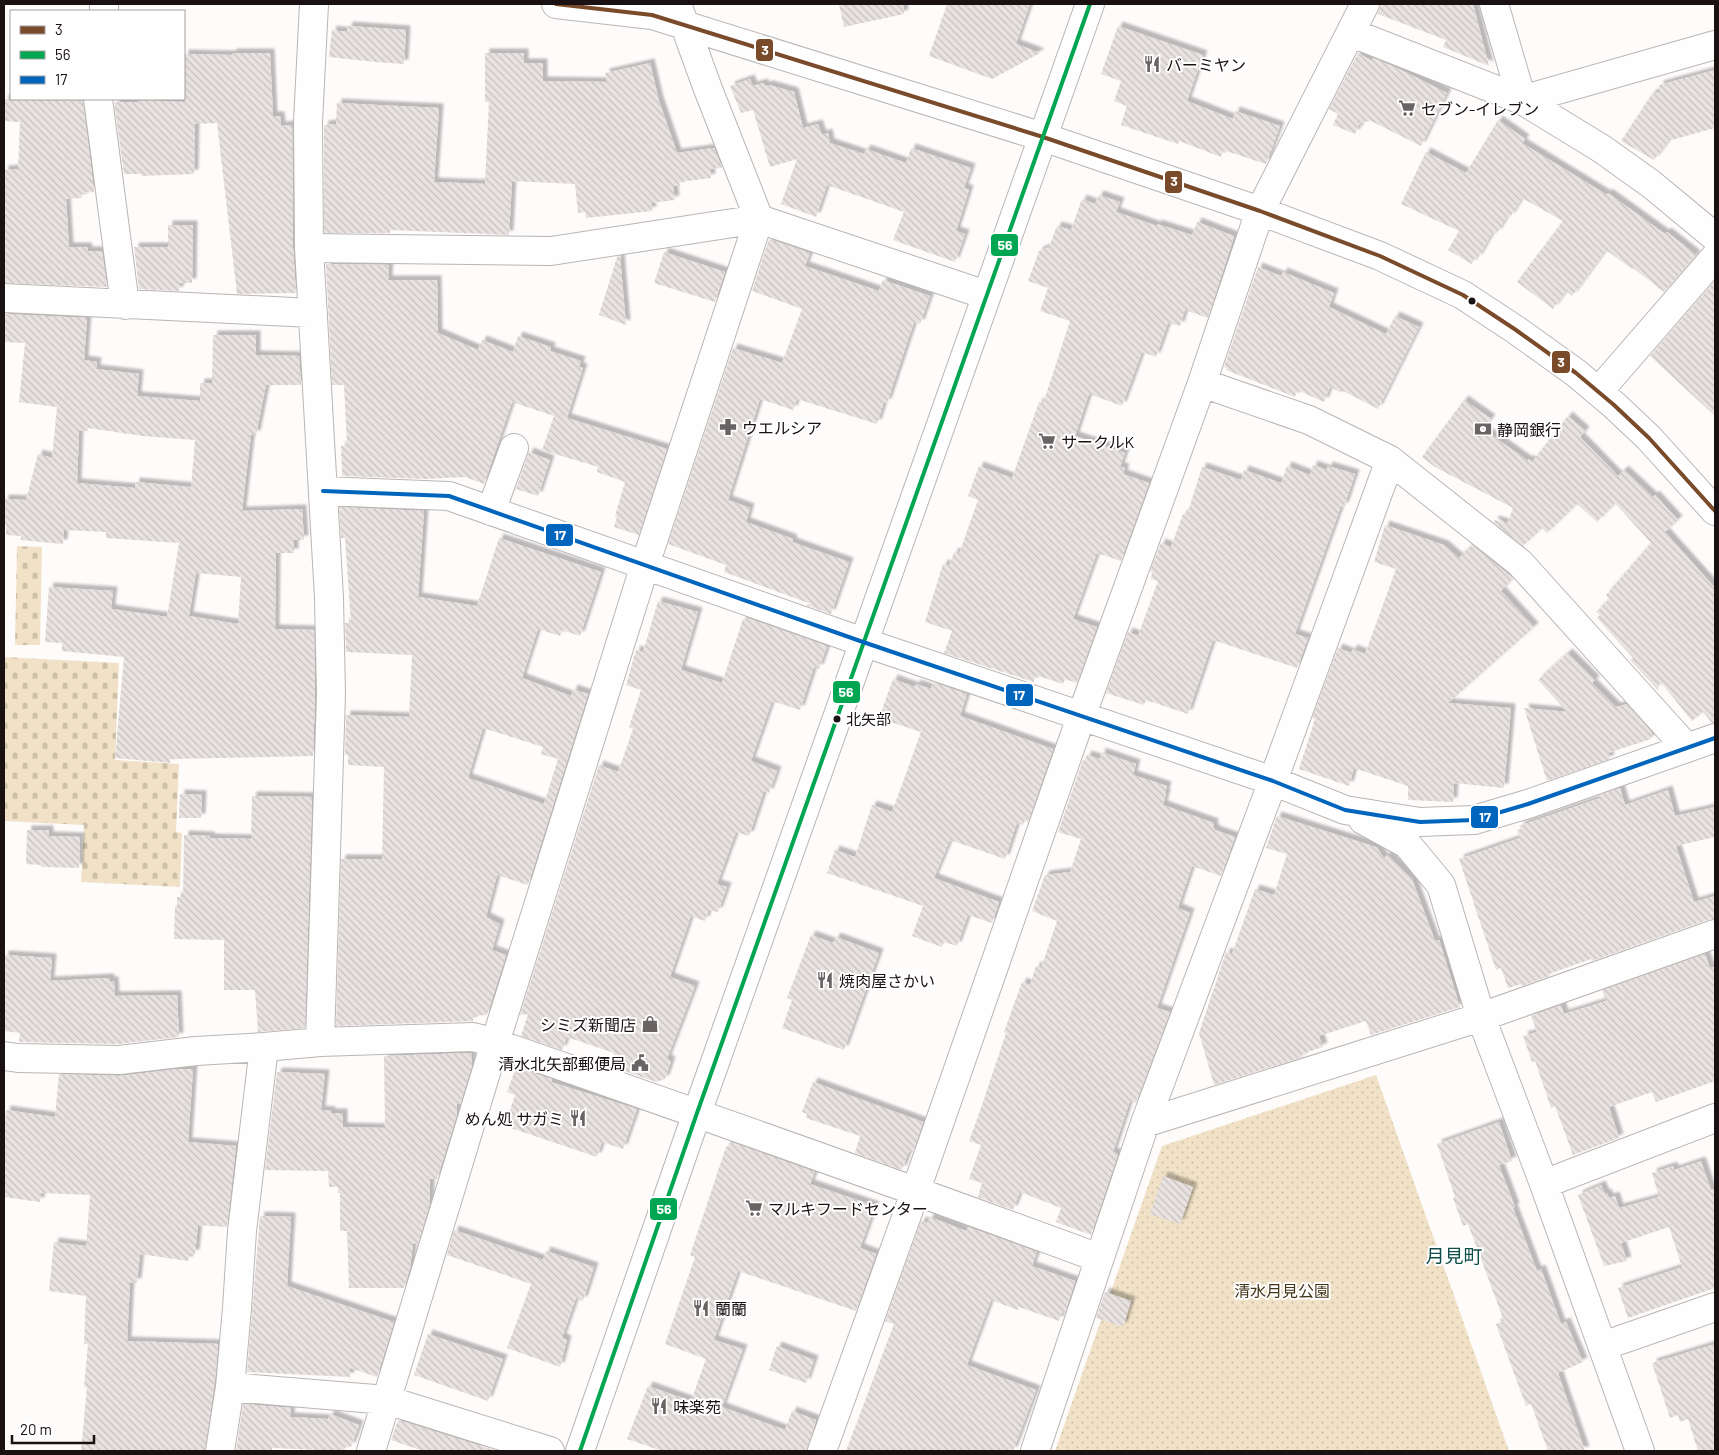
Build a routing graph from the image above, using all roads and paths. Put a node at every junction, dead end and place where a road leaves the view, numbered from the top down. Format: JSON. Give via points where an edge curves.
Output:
{"nodes":[{"id":1,"x":314,"y":4,"type":"edge"},
{"id":2,"x":556,"y":4,"type":"edge"},
{"id":3,"x":1090,"y":4,"type":"edge"},
{"id":4,"x":1365,"y":4,"type":"edge"},
{"id":5,"x":1494,"y":4,"type":"edge"},
{"id":6,"x":681,"y":15,"type":"edge"},
{"id":7,"x":1352,"y":33,"type":"junction"},
{"id":8,"x":1715,"y":45,"type":"edge"},
{"id":9,"x":98,"y":100,"type":"edge"},
{"id":10,"x":1522,"y":100,"type":"junction"},
{"id":11,"x":1043,"y":136,"type":"junction"},
{"id":12,"x":1260,"y":211,"type":"junction"},
{"id":13,"x":759,"y":219,"type":"junction"},
{"id":14,"x":1715,"y":237,"type":"edge"},
{"id":15,"x":309,"y":248,"type":"junction"},
{"id":16,"x":1715,"y":257,"type":"edge"},
{"id":17,"x":986,"y":295,"type":"junction"},
{"id":18,"x":4,"y":298,"type":"edge"},
{"id":19,"x":125,"y":305,"type":"junction"},
{"id":20,"x":313,"y":313,"type":"junction"},
{"id":21,"x":1202,"y":383,"type":"junction"},
{"id":22,"x":1598,"y":392,"type":"junction"},
{"id":23,"x":514,"y":448,"type":"dead end"},
{"id":24,"x":1390,"y":460,"type":"junction"},
{"id":25,"x":323,"y":491,"type":"junction"},
{"id":26,"x":491,"y":511,"type":"junction"},
{"id":27,"x":1715,"y":512,"type":"edge"},
{"id":28,"x":645,"y":565,"type":"junction"},
{"id":29,"x":862,"y":642,"type":"junction"},
{"id":30,"x":1081,"y":717,"type":"junction"},
{"id":31,"x":1715,"y":738,"type":"edge"},
{"id":32,"x":1687,"y":748,"type":"junction"},
{"id":33,"x":1273,"y":782,"type":"junction"},
{"id":34,"x":1345,"y":810,"type":"junction"},
{"id":35,"x":1715,"y":934,"type":"edge"},
{"id":36,"x":1481,"y":1017,"type":"junction"},
{"id":37,"x":320,"y":1042,"type":"junction"},
{"id":38,"x":495,"y":1043,"type":"junction"},
{"id":39,"x":264,"y":1048,"type":"junction"},
{"id":40,"x":4,"y":1056,"type":"edge"},
{"id":41,"x":697,"y":1113,"type":"junction"},
{"id":42,"x":1715,"y":1118,"type":"edge"},
{"id":43,"x":1145,"y":1123,"type":"junction"},
{"id":44,"x":1544,"y":1184,"type":"junction"},
{"id":45,"x":916,"y":1190,"type":"junction"},
{"id":46,"x":1099,"y":1258,"type":"junction"},
{"id":47,"x":1715,"y":1307,"type":"edge"},
{"id":48,"x":1603,"y":1346,"type":"junction"},
{"id":49,"x":230,"y":1387,"type":"junction"},
{"id":50,"x":387,"y":1400,"type":"junction"},
{"id":51,"x":220,"y":1451,"type":"edge"},
{"id":52,"x":371,"y":1451,"type":"edge"},
{"id":53,"x":550,"y":1451,"type":"edge"},
{"id":54,"x":580,"y":1451,"type":"edge"},
{"id":55,"x":822,"y":1451,"type":"edge"},
{"id":56,"x":1035,"y":1451,"type":"edge"},
{"id":57,"x":1640,"y":1451,"type":"edge"}],
"edges":[{"from":1,"to":15,"type":"street","via":[[308,122]]},
{"from":2,"to":6,"type":"street","via":[[652,15]]},
{"from":3,"to":11,"type":"street"},
{"from":4,"to":7,"type":"street"},
{"from":5,"to":10,"type":"street"},
{"from":6,"to":11,"type":"street"},
{"from":6,"to":13,"type":"street"},
{"from":7,"to":10,"type":"street"},
{"from":7,"to":12,"type":"street"},
{"from":8,"to":10,"type":"street"},
{"from":9,"to":19,"type":"street"},
{"from":10,"to":14,"type":"street","via":[[1602,149]]},
{"from":11,"to":12,"type":"street"},
{"from":11,"to":17,"type":"street"},
{"from":12,"to":21,"type":"street"},
{"from":12,"to":22,"type":"street","via":[[1380,256],[1462,295],[1516,330]]},
{"from":13,"to":15,"type":"street","via":[[551,251]]},
{"from":13,"to":17,"type":"street"},
{"from":13,"to":28,"type":"street"},
{"from":15,"to":20,"type":"street"},
{"from":16,"to":22,"type":"street"},
{"from":17,"to":29,"type":"street"},
{"from":18,"to":19,"type":"street"},
{"from":19,"to":20,"type":"street"},
{"from":20,"to":25,"type":"street"},
{"from":21,"to":24,"type":"street","via":[[1309,420]]},
{"from":21,"to":30,"type":"street"},
{"from":22,"to":27,"type":"street","via":[[1649,438]]},
{"from":23,"to":26,"type":"street"},
{"from":24,"to":32,"type":"street","via":[[1520,563]]},
{"from":24,"to":33,"type":"street"},
{"from":25,"to":26,"type":"street","via":[[449,496]]},
{"from":25,"to":37,"type":"street","via":[[332,694]]},
{"from":26,"to":28,"type":"street"},
{"from":28,"to":29,"type":"street"},
{"from":28,"to":38,"type":"street"},
{"from":29,"to":30,"type":"street"},
{"from":29,"to":41,"type":"street"},
{"from":30,"to":33,"type":"street"},
{"from":30,"to":45,"type":"street"},
{"from":31,"to":32,"type":"street"},
{"from":32,"to":34,"type":"street","via":[[1474,820],[1420,822]]},
{"from":33,"to":34,"type":"street"},
{"from":33,"to":43,"type":"street"},
{"from":34,"to":36,"type":"street","via":[[1407,844],[1441,885]]},
{"from":35,"to":36,"type":"street"},
{"from":36,"to":43,"type":"street"},
{"from":36,"to":44,"type":"street"},
{"from":37,"to":38,"type":"street","via":[[473,1037]]},
{"from":37,"to":39,"type":"street"},
{"from":38,"to":41,"type":"street"},
{"from":38,"to":50,"type":"street"},
{"from":39,"to":40,"type":"street","via":[[119,1060]]},
{"from":39,"to":49,"type":"street","via":[[242,1231]]},
{"from":41,"to":45,"type":"street"},
{"from":41,"to":54,"type":"street"},
{"from":42,"to":44,"type":"street"},
{"from":43,"to":46,"type":"street"},
{"from":44,"to":48,"type":"street"},
{"from":45,"to":46,"type":"street"},
{"from":45,"to":55,"type":"street"},
{"from":46,"to":56,"type":"street"},
{"from":47,"to":48,"type":"street"},
{"from":48,"to":57,"type":"street"},
{"from":49,"to":50,"type":"street"},
{"from":49,"to":51,"type":"street"},
{"from":50,"to":52,"type":"street"},
{"from":50,"to":53,"type":"street"}]}
